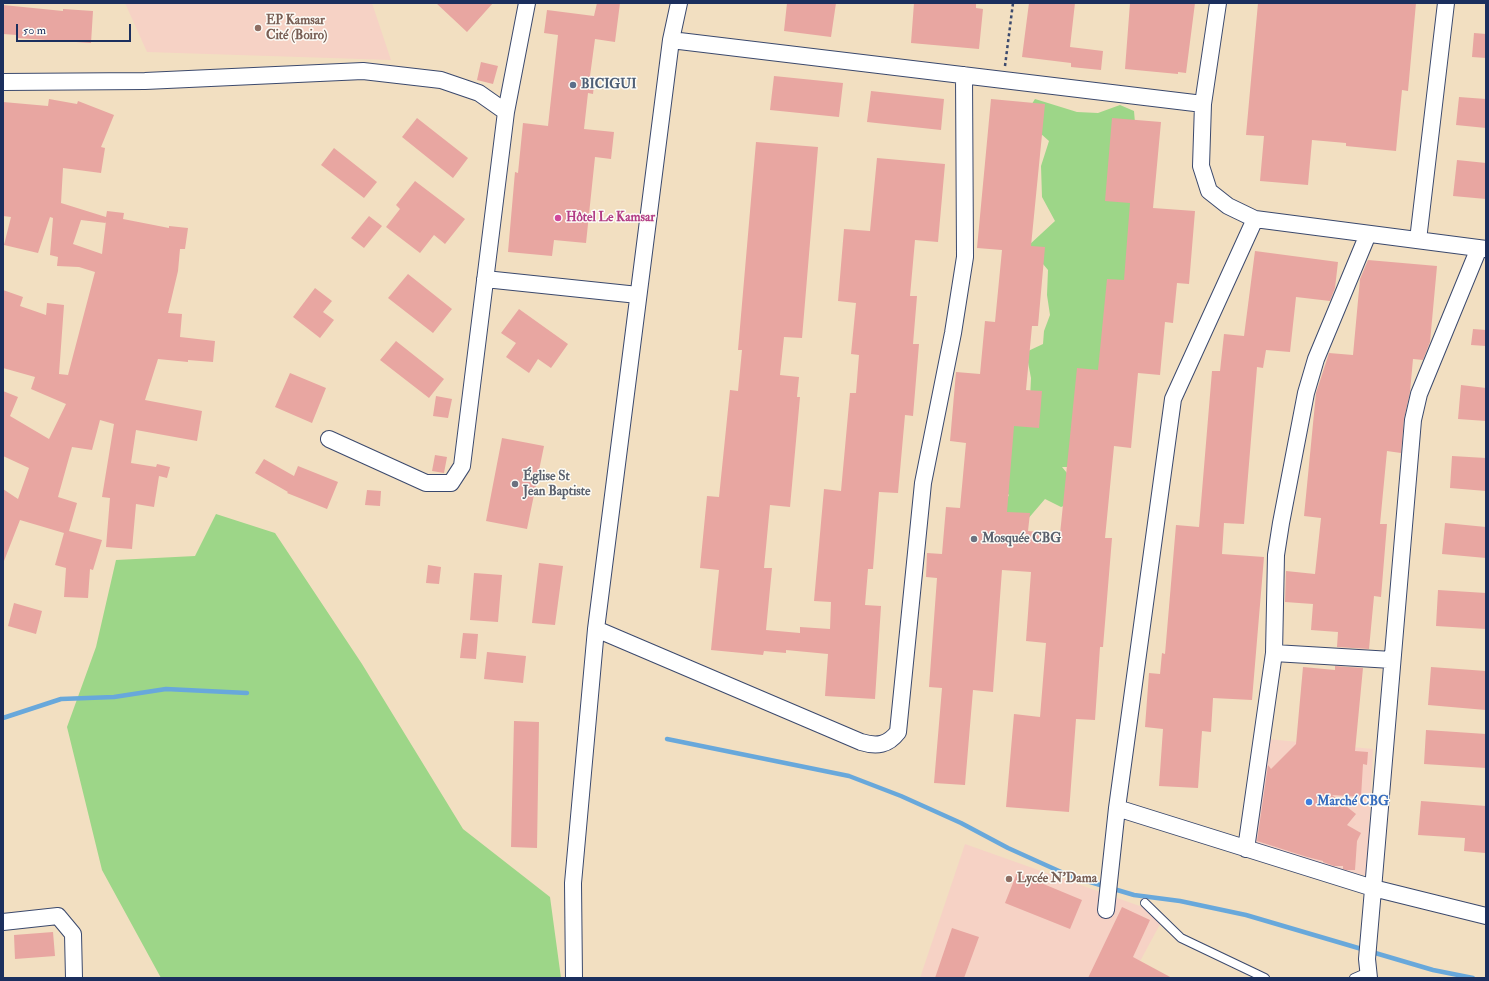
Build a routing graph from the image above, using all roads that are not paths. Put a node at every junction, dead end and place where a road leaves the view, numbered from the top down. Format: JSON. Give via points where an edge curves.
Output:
{"nodes":[{"id":1,"x":527,"y":3,"type":"edge"},
{"id":2,"x":679,"y":3,"type":"edge"},
{"id":3,"x":1218,"y":3,"type":"edge"},
{"id":4,"x":1446,"y":3,"type":"edge"},
{"id":5,"x":670,"y":40,"type":"junction"},
{"id":6,"x":964,"y":75,"type":"junction"},
{"id":7,"x":3,"y":82,"type":"edge"},
{"id":8,"x":1203,"y":104,"type":"junction"},
{"id":9,"x":506,"y":112,"type":"junction"},
{"id":10,"x":1255,"y":219,"type":"junction"},
{"id":11,"x":1368,"y":234,"type":"junction"},
{"id":12,"x":1418,"y":240,"type":"junction"},
{"id":13,"x":1482,"y":248,"type":"edge"},
{"id":14,"x":485,"y":279,"type":"junction"},
{"id":15,"x":638,"y":295,"type":"junction"},
{"id":16,"x":329,"y":439,"type":"dead end"},
{"id":17,"x":596,"y":629,"type":"junction"},
{"id":18,"x":1274,"y":653,"type":"junction"},
{"id":19,"x":1392,"y":660,"type":"junction"},
{"id":20,"x":1116,"y":815,"type":"junction"},
{"id":21,"x":1246,"y":849,"type":"junction"},
{"id":22,"x":1372,"y":894,"type":"junction"},
{"id":23,"x":1145,"y":903,"type":"dead end"},
{"id":24,"x":1106,"y":910,"type":"dead end"},
{"id":25,"x":1486,"y":916,"type":"edge"},
{"id":26,"x":3,"y":922,"type":"edge"},
{"id":27,"x":1364,"y":972,"type":"edge"},
{"id":28,"x":74,"y":978,"type":"edge"},
{"id":29,"x":574,"y":978,"type":"edge"},
{"id":30,"x":1265,"y":978,"type":"edge"}],
"edges":[{"from":1,"to":9,"type":"street"},
{"from":2,"to":5,"type":"street"},
{"from":3,"to":8,"type":"street"},
{"from":4,"to":12,"type":"street"},
{"from":5,"to":6,"type":"street"},
{"from":5,"to":15,"type":"street"},
{"from":6,"to":8,"type":"street"},
{"from":6,"to":17,"type":"street","via":[[965,257],[923,483],[898,732],[883,744],[872,745],[862,742]]},
{"from":7,"to":9,"type":"street","via":[[145,81],[364,71],[441,80],[479,93]]},
{"from":8,"to":10,"type":"street","via":[[1200,166],[1209,191],[1228,206]]},
{"from":9,"to":14,"type":"street"},
{"from":10,"to":11,"type":"street"},
{"from":10,"to":20,"type":"street","via":[[1173,399]]},
{"from":11,"to":12,"type":"street"},
{"from":11,"to":18,"type":"street","via":[[1316,359],[1306,393],[1276,554]]},
{"from":12,"to":13,"type":"street"},
{"from":13,"to":19,"type":"street","via":[[1419,394],[1413,420]]},
{"from":14,"to":15,"type":"street"},
{"from":14,"to":16,"type":"street","via":[[462,466],[451,483],[426,484]]},
{"from":15,"to":17,"type":"street"},
{"from":17,"to":29,"type":"street","via":[[573,883]]},
{"from":18,"to":19,"type":"street"},
{"from":18,"to":21,"type":"street"},
{"from":19,"to":22,"type":"street"},
{"from":20,"to":21,"type":"street"},
{"from":20,"to":24,"type":"street"},
{"from":21,"to":22,"type":"street"},
{"from":22,"to":25,"type":"street"},
{"from":22,"to":27,"type":"street"},
{"from":23,"to":30,"type":"lane","via":[[1181,938]]},
{"from":26,"to":28,"type":"street","via":[[58,916],[72,934]]}]}
